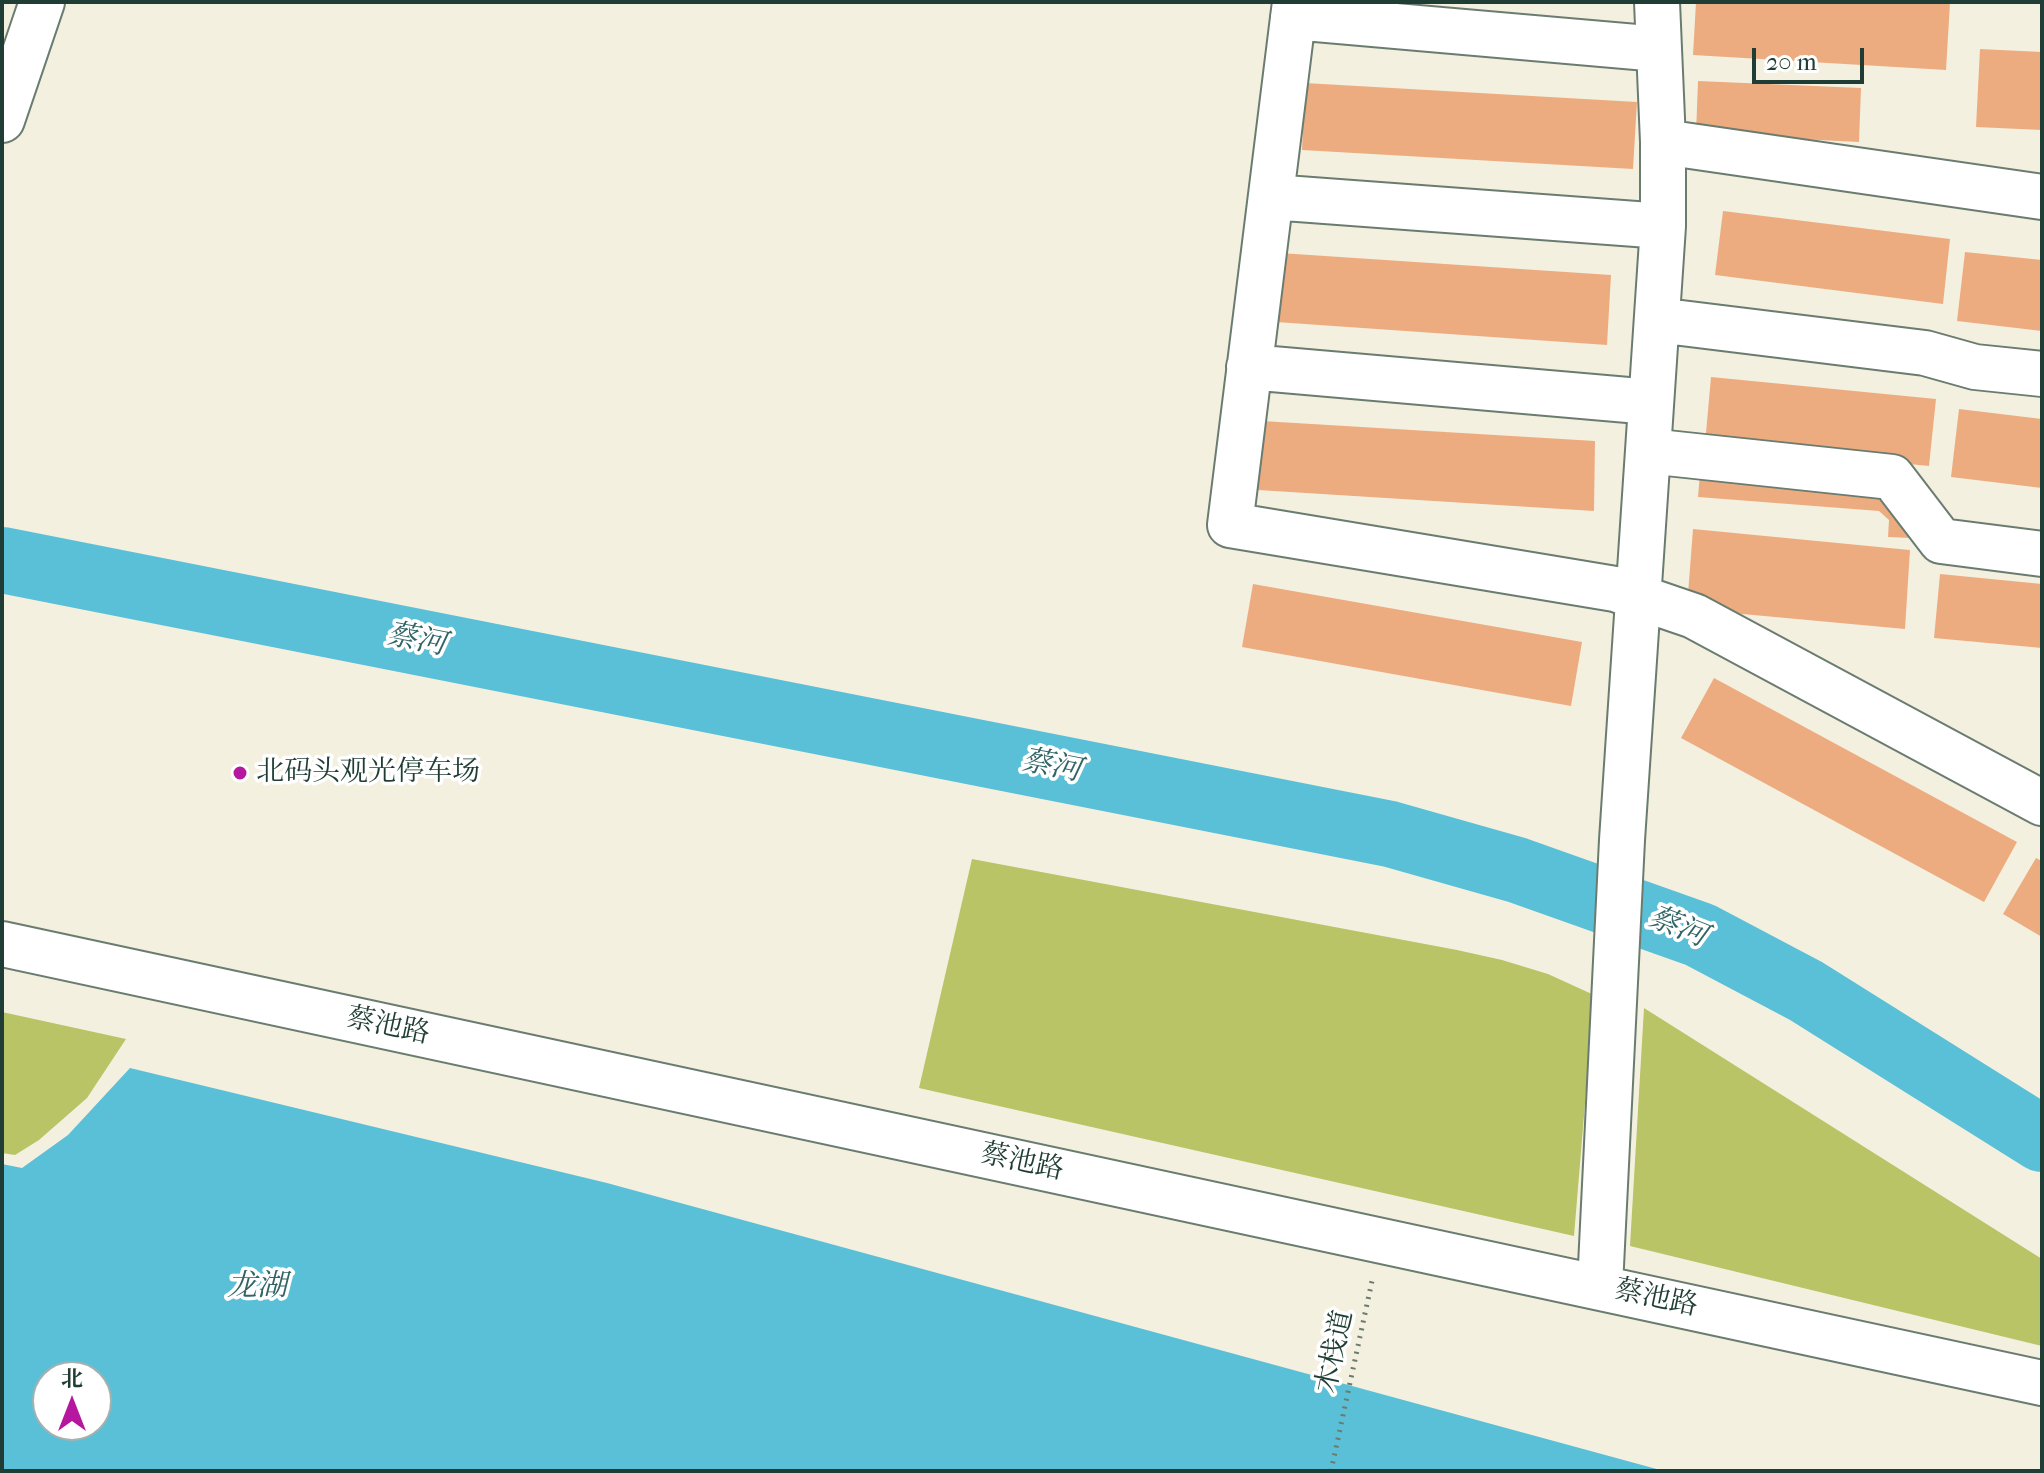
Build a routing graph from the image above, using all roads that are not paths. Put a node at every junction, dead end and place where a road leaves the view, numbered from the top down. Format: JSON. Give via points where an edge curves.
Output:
{"nodes":[{"id":1,"x":42,"y":2,"type":"edge"},
{"id":2,"x":1657,"y":2,"type":"edge"},
{"id":3,"x":1294,"y":10,"type":"edge"},
{"id":4,"x":1659,"y":49,"type":"junction"},
{"id":5,"x":2,"y":120,"type":"edge"},
{"id":6,"x":1663,"y":142,"type":"junction"},
{"id":7,"x":1271,"y":197,"type":"junction"},
{"id":8,"x":2042,"y":197,"type":"edge"},
{"id":9,"x":1663,"y":226,"type":"junction"},
{"id":10,"x":1657,"y":320,"type":"junction"},
{"id":11,"x":1249,"y":367,"type":"junction"},
{"id":12,"x":2042,"y":374,"type":"edge"},
{"id":13,"x":1651,"y":402,"type":"junction"},
{"id":14,"x":1648,"y":451,"type":"junction"},
{"id":15,"x":2042,"y":554,"type":"edge"},
{"id":16,"x":1638,"y":597,"type":"junction"},
{"id":17,"x":2038,"y":791,"type":"edge"},
{"id":18,"x":2,"y":944,"type":"edge"},
{"id":19,"x":1600,"y":1286,"type":"junction"},
{"id":20,"x":2042,"y":1383,"type":"edge"}],
"edges":[{"from":1,"to":5,"type":"street"},
{"from":2,"to":4,"type":"street"},
{"from":3,"to":4,"type":"street"},
{"from":3,"to":7,"type":"street"},
{"from":4,"to":6,"type":"street"},
{"from":6,"to":8,"type":"street"},
{"from":6,"to":9,"type":"street"},
{"from":7,"to":9,"type":"street"},
{"from":7,"to":11,"type":"street"},
{"from":9,"to":10,"type":"street"},
{"from":10,"to":12,"type":"street","via":[[1925,353],[1975,367]]},
{"from":10,"to":13,"type":"street"},
{"from":11,"to":13,"type":"street"},
{"from":11,"to":16,"type":"street","via":[[1230,525]]},
{"from":13,"to":14,"type":"street"},
{"from":14,"to":15,"type":"street","via":[[1892,477],[1941,541]]},
{"from":14,"to":16,"type":"street"},
{"from":16,"to":17,"type":"street","via":[[1694,616]]},
{"from":16,"to":19,"type":"street"},
{"from":18,"to":19,"type":"street","name":"蔡池路"},
{"from":19,"to":20,"type":"street","name":"蔡池路"}]}
